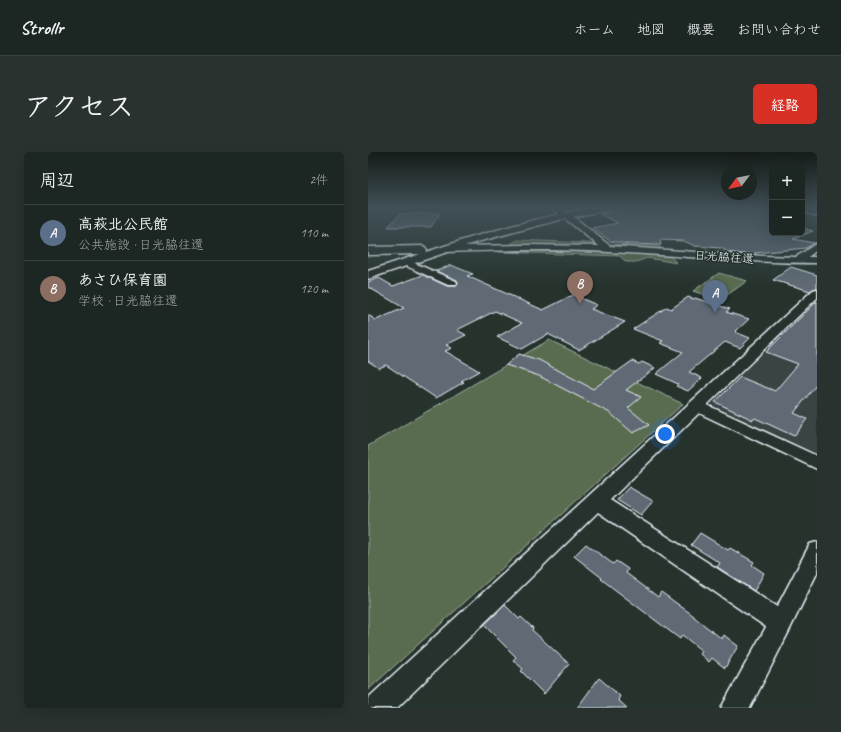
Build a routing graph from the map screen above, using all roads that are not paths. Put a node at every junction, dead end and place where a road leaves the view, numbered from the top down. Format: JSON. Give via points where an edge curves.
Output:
{"nodes":[{"id":1,"x":478,"y":234,"type":"edge"},
{"id":2,"x":493,"y":234,"type":"edge"},
{"id":3,"x":496,"y":234,"type":"edge"},
{"id":4,"x":589,"y":234,"type":"edge"},
{"id":5,"x":817,"y":246,"type":"edge"},
{"id":6,"x":501,"y":247,"type":"junction"},
{"id":7,"x":427,"y":249,"type":"junction"},
{"id":8,"x":445,"y":249,"type":"junction"},
{"id":9,"x":608,"y":249,"type":"junction"},
{"id":10,"x":373,"y":251,"type":"edge"},
{"id":11,"x":817,"y":260,"type":"edge"},
{"id":12,"x":797,"y":261,"type":"junction"},
{"id":13,"x":390,"y":262,"type":"junction"},
{"id":14,"x":405,"y":262,"type":"junction"},
{"id":15,"x":368,"y":269,"type":"edge"},
{"id":16,"x":368,"y":275,"type":"edge"},
{"id":17,"x":452,"y":283,"type":"dead end"},
{"id":18,"x":817,"y":292,"type":"edge"},
{"id":19,"x":697,"y":406,"type":"junction"},
{"id":20,"x":817,"y":463,"type":"edge"},
{"id":21,"x":596,"y":501,"type":"junction"},
{"id":22,"x":817,"y":551,"type":"edge"},
{"id":23,"x":781,"y":623,"type":"junction"},
{"id":24,"x":378,"y":708,"type":"edge"},
{"id":25,"x":735,"y":708,"type":"edge"}],
"edges":[{"from":1,"to":7,"type":"highway"},
{"from":2,"to":8,"type":"highway"},
{"from":3,"to":6,"type":"highway","via":[[484,242]]},
{"from":4,"to":9,"type":"street"},
{"from":5,"to":12,"type":"street"},
{"from":6,"to":8,"type":"street","name":"日光脇往還"},
{"from":6,"to":9,"type":"street","name":"日光脇往還"},
{"from":7,"to":8,"type":"highway","name":"日光脇往還"},
{"from":7,"to":10,"type":"highway","name":"日光脇往還"},
{"from":7,"to":13,"type":"highway"},
{"from":8,"to":14,"type":"highway"},
{"from":9,"to":12,"type":"street","name":"日光脇往還"},
{"from":10,"to":13,"type":"highway","via":[[393,254],[395,258]]},
{"from":11,"to":12,"type":"street","name":"日光脇往還"},
{"from":13,"to":15,"type":"highway"},
{"from":14,"to":16,"type":"highway"},
{"from":14,"to":17,"type":"street"},
{"from":18,"to":19,"type":"street"},
{"from":19,"to":20,"type":"street"},
{"from":19,"to":21,"type":"street"},
{"from":21,"to":23,"type":"street"},
{"from":21,"to":24,"type":"street"},
{"from":22,"to":23,"type":"street"},
{"from":23,"to":25,"type":"street"}]}
